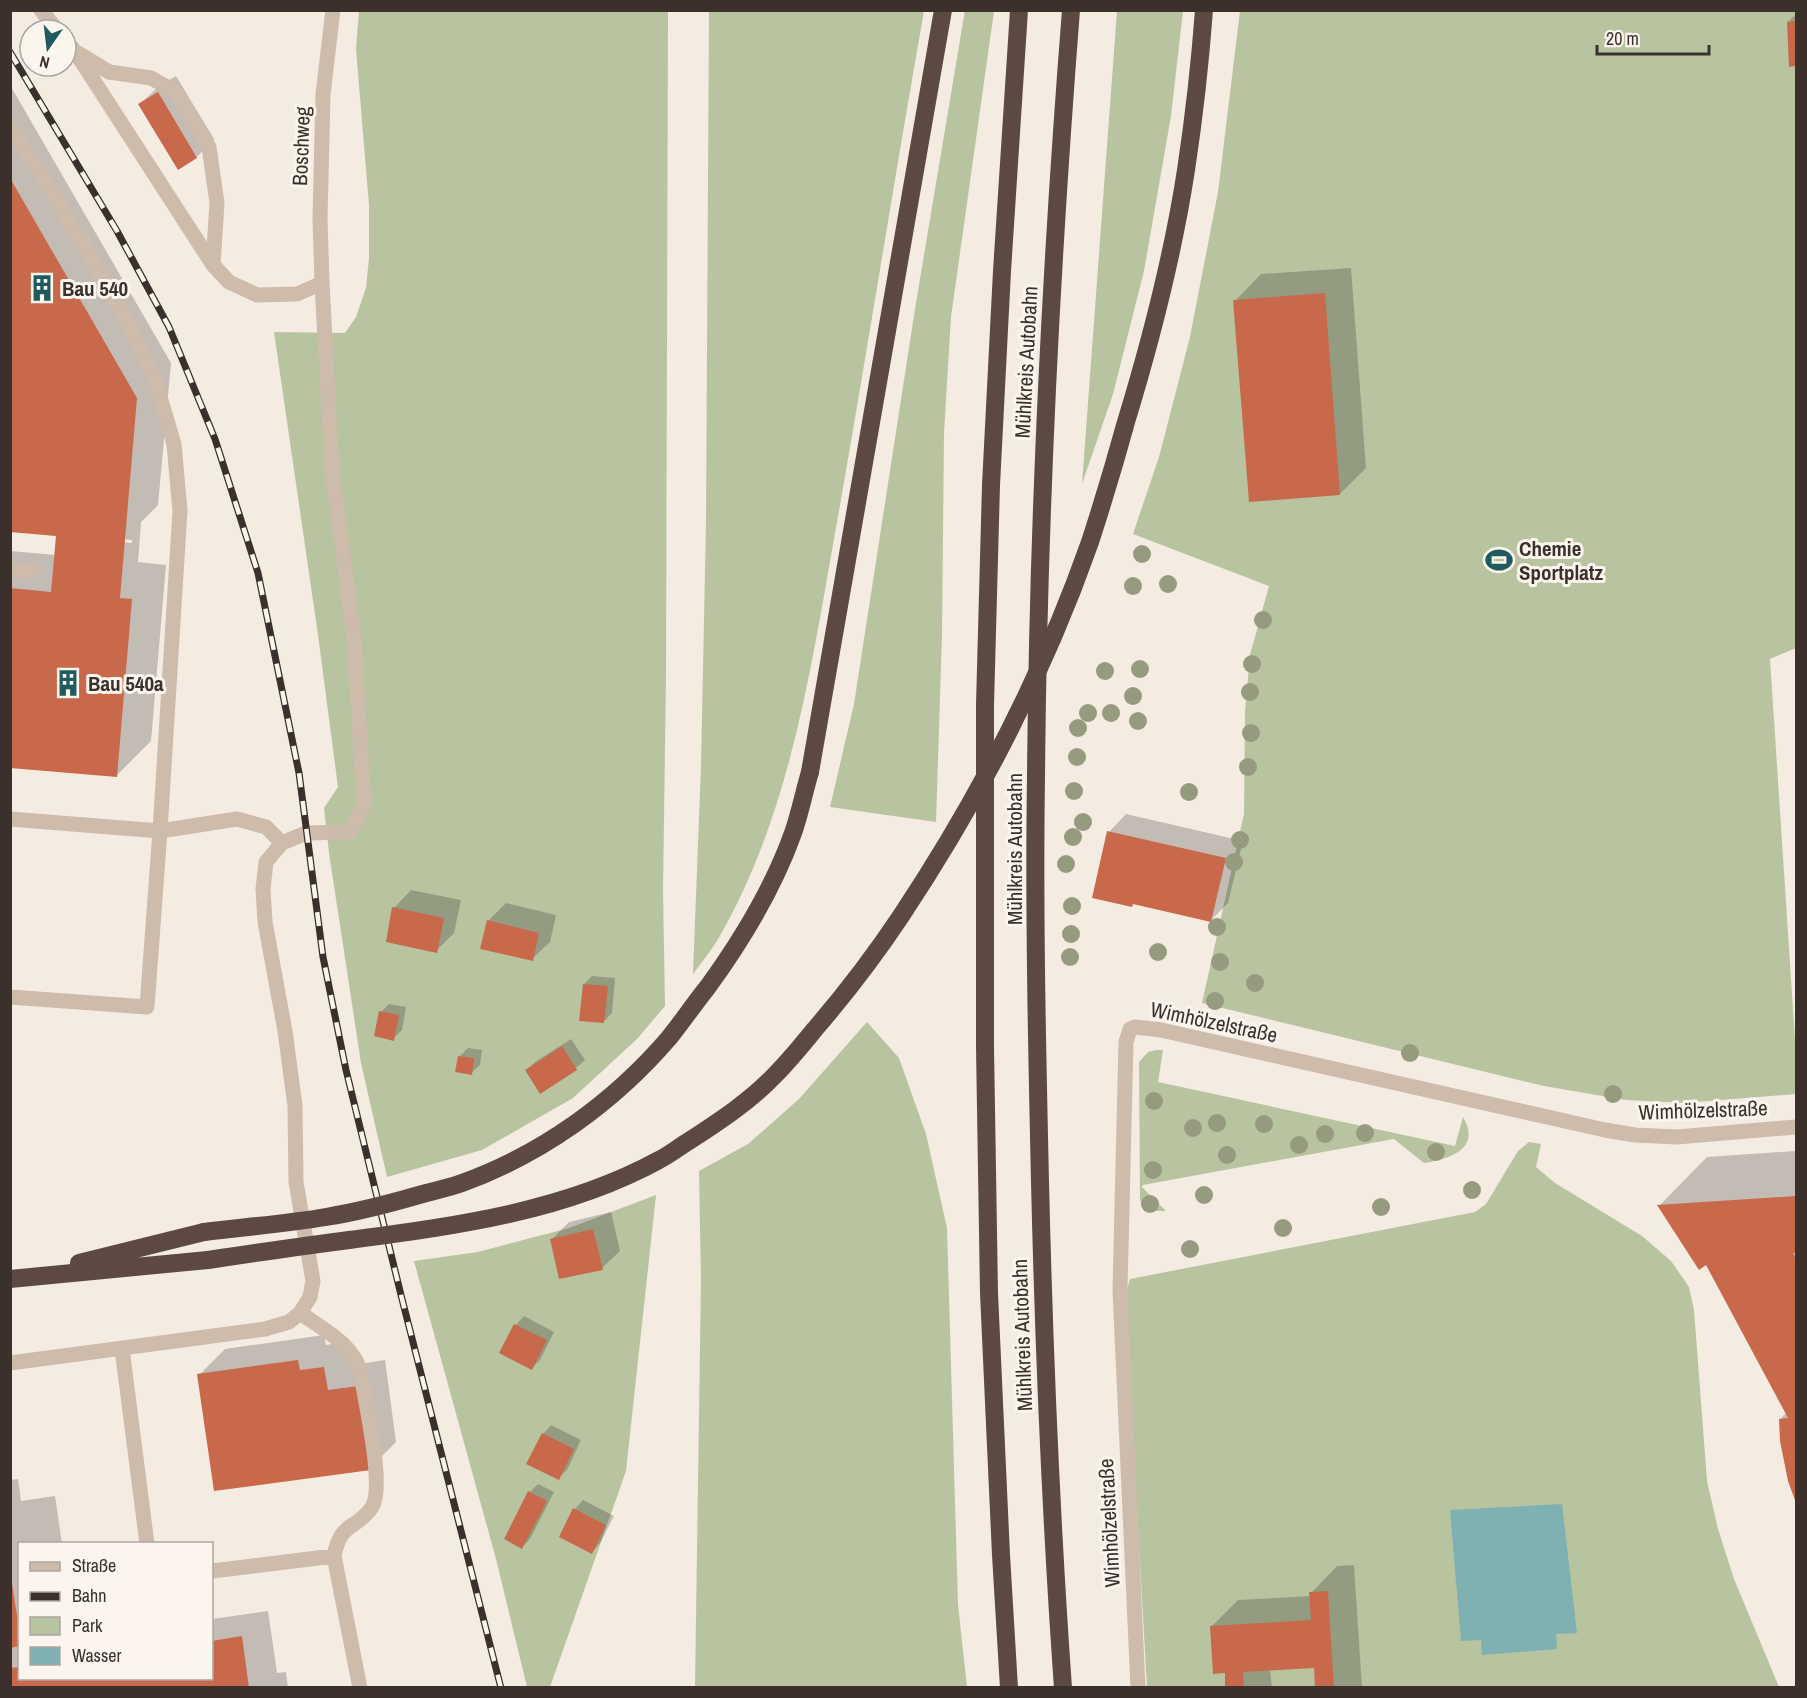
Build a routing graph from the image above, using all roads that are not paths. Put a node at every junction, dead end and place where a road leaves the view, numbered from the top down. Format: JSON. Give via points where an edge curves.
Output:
{"nodes":[{"id":1,"x":333,"y":10,"type":"edge"},
{"id":2,"x":943,"y":10,"type":"edge"},
{"id":3,"x":1019,"y":10,"type":"edge"},
{"id":4,"x":1071,"y":10,"type":"edge"},
{"id":5,"x":1204,"y":10,"type":"edge"},
{"id":6,"x":78,"y":51,"type":"edge"},
{"id":7,"x":78,"y":58,"type":"edge"},
{"id":8,"x":10,"y":128,"type":"edge"},
{"id":9,"x":213,"y":265,"type":"junction"},
{"id":10,"x":322,"y":283,"type":"junction"},
{"id":11,"x":10,"y":569,"type":"edge"},
{"id":12,"x":33,"y":571,"type":"dead end"},
{"id":13,"x":10,"y":819,"type":"edge"},
{"id":14,"x":160,"y":831,"type":"junction"},
{"id":15,"x":282,"y":843,"type":"junction"},
{"id":16,"x":10,"y":997,"type":"edge"},
{"id":17,"x":1797,"y":1127,"type":"edge"},
{"id":18,"x":15,"y":1279,"type":"edge"},
{"id":19,"x":300,"y":1313,"type":"junction"},
{"id":20,"x":122,"y":1349,"type":"junction"},
{"id":21,"x":10,"y":1363,"type":"edge"},
{"id":22,"x":147,"y":1542,"type":"edge"},
{"id":23,"x":334,"y":1556,"type":"junction"},
{"id":24,"x":213,"y":1571,"type":"edge"},
{"id":25,"x":360,"y":1688,"type":"edge"},
{"id":26,"x":1010,"y":1688,"type":"edge"},
{"id":27,"x":1063,"y":1688,"type":"edge"},
{"id":28,"x":1138,"y":1688,"type":"edge"}],
"edges":[{"from":1,"to":10,"type":"street","name":"Boschweg","via":[[323,94]]},
{"from":2,"to":18,"type":"highway","bridge":true,"via":[[810,772],[793,833],[771,884],[748,929],[720,970],[669,1038],[600,1105],[536,1149],[498,1169],[380,1206],[204,1232]]},
{"from":3,"to":26,"type":"highway","name":"Mühlkreis Autobahn","via":[[991,485],[985,705],[989,1293]]},
{"from":4,"to":27,"type":"highway","name":"Mühlkreis Autobahn","via":[[1042,483],[1036,777],[1037,1064],[1045,1368]]},
{"from":5,"to":18,"type":"highway","bridge":true,"via":[[1185,174],[1163,286],[1139,380],[1064,610],[998,752],[927,877],[847,993],[774,1076],[741,1105],[659,1160],[605,1186],[561,1200],[432,1229],[208,1260]]},
{"from":6,"to":9,"type":"street","via":[[109,72],[151,78],[176,92],[209,147],[217,203]]},
{"from":7,"to":9,"type":"street"},
{"from":8,"to":14,"type":"street","via":[[129,323],[156,383],[174,444],[180,511]]},
{"from":9,"to":10,"type":"street","via":[[229,282],[256,295],[297,294]]},
{"from":10,"to":15,"type":"street","name":"Boschweg","via":[[332,470],[354,639],[364,805],[350,832],[306,833]]},
{"from":11,"to":12,"type":"street"},
{"from":13,"to":14,"type":"street"},
{"from":14,"to":15,"type":"street","via":[[237,819],[266,827]]},
{"from":14,"to":16,"type":"street","via":[[147,1007]]},
{"from":15,"to":19,"type":"street","via":[[266,862],[263,889],[295,1106],[296,1182],[313,1275],[310,1297]]},
{"from":17,"to":28,"type":"street","name":"Wimhölzelstraße","via":[[1668,1137],[1605,1130],[1161,1030],[1130,1029],[1126,1042],[1120,1290]]},
{"from":19,"to":20,"type":"street","via":[[289,1322],[265,1329]]},
{"from":19,"to":23,"type":"street","via":[[342,1343],[357,1361],[377,1476],[374,1504],[341,1534]]},
{"from":20,"to":21,"type":"street"},
{"from":20,"to":22,"type":"street"},
{"from":23,"to":24,"type":"street"},
{"from":23,"to":25,"type":"street"}]}
